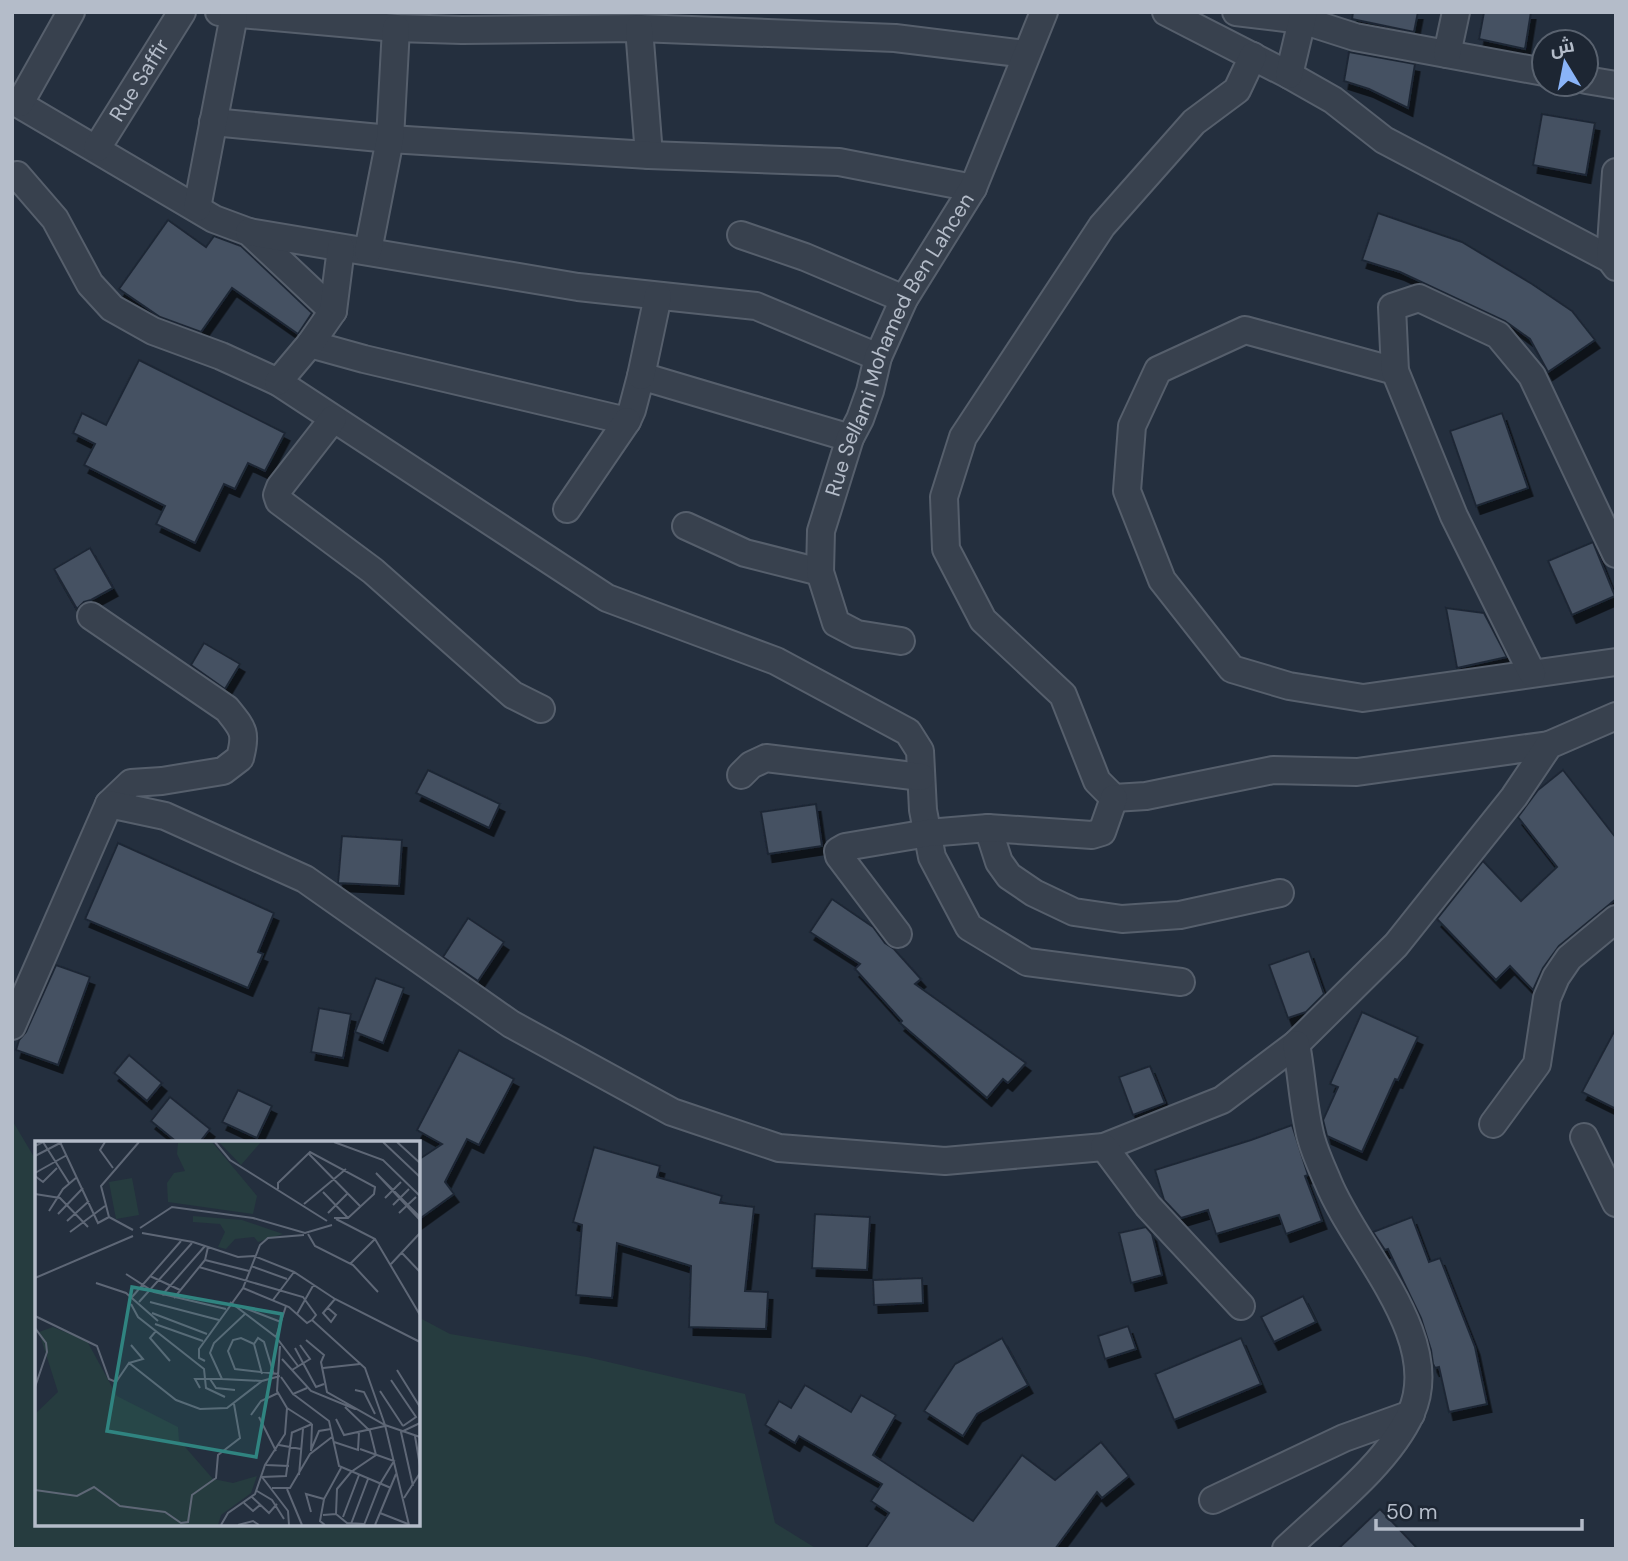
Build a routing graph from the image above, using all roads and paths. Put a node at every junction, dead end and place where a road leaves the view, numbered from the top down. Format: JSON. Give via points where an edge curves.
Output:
{"nodes":[{"id":1,"x":71,"y":12,"type":"edge"},
{"id":2,"x":182,"y":12,"type":"edge"},
{"id":3,"x":1044,"y":12,"type":"edge"},
{"id":4,"x":1166,"y":12,"type":"edge"},
{"id":5,"x":1236,"y":12,"type":"edge"},
{"id":6,"x":1456,"y":12,"type":"edge"},
{"id":7,"x":226,"y":14,"type":"edge"},
{"id":8,"x":1303,"y":16,"type":"edge"},
{"id":9,"x":331,"y":17,"type":"edge"},
{"id":10,"x":467,"y":21,"type":"edge"},
{"id":11,"x":396,"y":28,"type":"junction"},
{"id":12,"x":639,"y":28,"type":"junction"},
{"id":13,"x":1026,"y":54,"type":"junction"},
{"id":14,"x":1447,"y":54,"type":"junction"},
{"id":15,"x":1253,"y":56,"type":"junction"},
{"id":16,"x":1530,"y":69,"type":"edge"},
{"id":17,"x":1289,"y":75,"type":"junction"},
{"id":18,"x":16,"y":101,"type":"edge"},
{"id":19,"x":213,"y":122,"type":"junction"},
{"id":20,"x":390,"y":139,"type":"junction"},
{"id":21,"x":97,"y":148,"type":"junction"},
{"id":22,"x":649,"y":155,"type":"junction"},
{"id":23,"x":1616,"y":172,"type":"edge"},
{"id":24,"x":17,"y":176,"type":"dead end"},
{"id":25,"x":973,"y":188,"type":"junction"},
{"id":26,"x":197,"y":208,"type":"junction"},
{"id":27,"x":249,"y":232,"type":"junction"},
{"id":28,"x":741,"y":235,"type":"dead end"},
{"id":29,"x":341,"y":248,"type":"junction"},
{"id":30,"x":368,"y":251,"type":"junction"},
{"id":31,"x":1613,"y":263,"type":"edge"},
{"id":32,"x":658,"y":296,"type":"junction"},
{"id":33,"x":904,"y":299,"type":"junction"},
{"id":34,"x":333,"y":311,"type":"junction"},
{"id":35,"x":310,"y":344,"type":"junction"},
{"id":36,"x":878,"y":357,"type":"junction"},
{"id":37,"x":1395,"y":371,"type":"junction"},
{"id":38,"x":641,"y":376,"type":"junction"},
{"id":39,"x":278,"y":383,"type":"junction"},
{"id":40,"x":333,"y":419,"type":"junction"},
{"id":41,"x":627,"y":421,"type":"junction"},
{"id":42,"x":850,"y":438,"type":"junction"},
{"id":43,"x":567,"y":509,"type":"dead end"},
{"id":44,"x":686,"y":526,"type":"dead end"},
{"id":45,"x":1616,"y":554,"type":"edge"},
{"id":46,"x":820,"y":572,"type":"junction"},
{"id":47,"x":91,"y":615,"type":"dead end"},
{"id":48,"x":901,"y":641,"type":"dead end"},
{"id":49,"x":1616,"y":662,"type":"edge"},
{"id":50,"x":1532,"y":673,"type":"junction"},
{"id":51,"x":541,"y":709,"type":"dead end"},
{"id":52,"x":1616,"y":716,"type":"edge"},
{"id":53,"x":1549,"y":745,"type":"junction"},
{"id":54,"x":741,"y":775,"type":"dead end"},
{"id":55,"x":922,"y":777,"type":"junction"},
{"id":56,"x":1114,"y":797,"type":"junction"},
{"id":57,"x":109,"y":804,"type":"junction"},
{"id":58,"x":988,"y":828,"type":"junction"},
{"id":59,"x":928,"y":833,"type":"junction"},
{"id":60,"x":1280,"y":893,"type":"dead end"},
{"id":61,"x":1616,"y":919,"type":"edge"},
{"id":62,"x":898,"y":934,"type":"dead end"},
{"id":63,"x":1181,"y":982,"type":"dead end"},
{"id":64,"x":12,"y":1026,"type":"edge"},
{"id":65,"x":1296,"y":1044,"type":"junction"},
{"id":66,"x":1493,"y":1124,"type":"dead end"},
{"id":67,"x":1584,"y":1137,"type":"dead end"},
{"id":68,"x":1104,"y":1147,"type":"junction"},
{"id":69,"x":1616,"y":1203,"type":"edge"},
{"id":70,"x":1241,"y":1306,"type":"dead end"},
{"id":71,"x":1411,"y":1414,"type":"junction"},
{"id":72,"x":1213,"y":1500,"type":"dead end"},
{"id":73,"x":1286,"y":1549,"type":"edge"}],
"edges":[{"from":1,"to":18,"type":"street"},
{"from":2,"to":21,"type":"street","name":"Rue Saffir"},
{"from":3,"to":13,"type":"street","name":"Rue Sellami Mohamed Ben Lahcen"},
{"from":4,"to":15,"type":"street"},
{"from":5,"to":8,"type":"street"},
{"from":6,"to":14,"type":"street"},
{"from":7,"to":9,"type":"street"},
{"from":7,"to":19,"type":"street"},
{"from":8,"to":14,"type":"street","via":[[1355,37]]},
{"from":8,"to":17,"type":"street"},
{"from":9,"to":11,"type":"street"},
{"from":10,"to":11,"type":"street"},
{"from":10,"to":12,"type":"street"},
{"from":11,"to":20,"type":"street"},
{"from":12,"to":13,"type":"street","via":[[895,38]]},
{"from":12,"to":22,"type":"street"},
{"from":13,"to":25,"type":"street","name":"Rue Sellami Mohamed Ben Lahcen"},
{"from":14,"to":16,"type":"street"},
{"from":15,"to":17,"type":"street"},
{"from":15,"to":56,"type":"street","via":[[1237,90],[1194,122],[1102,226],[963,437],[944,497],[946,549],[983,620],[1063,695],[1097,781]]},
{"from":17,"to":31,"type":"street","via":[[1333,100],[1384,140]]},
{"from":18,"to":21,"type":"street"},
{"from":19,"to":20,"type":"street"},
{"from":19,"to":26,"type":"street"},
{"from":20,"to":22,"type":"street"},
{"from":20,"to":30,"type":"street"},
{"from":21,"to":26,"type":"street"},
{"from":22,"to":25,"type":"street","via":[[839,162]]},
{"from":23,"to":31,"type":"street"},
{"from":24,"to":39,"type":"street","via":[[55,219],[90,284],[112,308],[153,331]]},
{"from":25,"to":33,"type":"street","name":"Rue Sellami Mohamed Ben Lahcen"},
{"from":26,"to":27,"type":"street"},
{"from":27,"to":29,"type":"street"},
{"from":27,"to":34,"type":"street"},
{"from":28,"to":33,"type":"street"},
{"from":29,"to":30,"type":"street"},
{"from":29,"to":34,"type":"street"},
{"from":30,"to":32,"type":"street"},
{"from":32,"to":36,"type":"street","via":[[756,306]]},
{"from":32,"to":38,"type":"street"},
{"from":33,"to":36,"type":"street","name":"Rue Sellami Mohamed Ben Lahcen"},
{"from":34,"to":35,"type":"street"},
{"from":35,"to":39,"type":"street"},
{"from":35,"to":41,"type":"street"},
{"from":36,"to":42,"type":"street","name":"Rue Sellami Mohamed Ben Lahcen","via":[[870,391]]},
{"from":37,"to":45,"type":"street","via":[[1392,307],[1419,298],[1498,335],[1532,376]]},
{"from":37,"to":50,"type":"street","via":[[1454,516]]},
{"from":37,"to":50,"type":"street","via":[[1245,330],[1158,370],[1132,426],[1127,491],[1162,580],[1232,669],[1289,686],[1363,698]]},
{"from":38,"to":41,"type":"street"},
{"from":38,"to":42,"type":"street"},
{"from":39,"to":40,"type":"street"},
{"from":40,"to":51,"type":"street","via":[[280,487],[279,501],[373,571],[513,695]]},
{"from":40,"to":55,"type":"street","via":[[607,598],[776,661],[908,732],[920,751]]},
{"from":41,"to":43,"type":"street"},
{"from":42,"to":46,"type":"street","name":"Rue Sellami Mohamed Ben Lahcen","via":[[821,531]]},
{"from":44,"to":46,"type":"street","via":[[745,553]]},
{"from":46,"to":48,"type":"street","name":"Rue Sellami Mohamed Ben Lahcen","via":[[836,623],[857,634]]},
{"from":47,"to":57,"type":"street","via":[[227,709],[243,730],[245,741],[240,758],[223,771],[131,783]]},
{"from":49,"to":50,"type":"street"},
{"from":52,"to":53,"type":"street"},
{"from":53,"to":56,"type":"street","via":[[1357,772],[1273,771],[1146,796]]},
{"from":53,"to":65,"type":"street","via":[[1514,797],[1396,946]]},
{"from":54,"to":55,"type":"street","via":[[766,758]]},
{"from":55,"to":59,"type":"street"},
{"from":56,"to":58,"type":"street","via":[[1102,832],[1092,835]]},
{"from":57,"to":64,"type":"street"},
{"from":57,"to":68,"type":"street","via":[[165,816],[305,879],[511,1024],[672,1112],[779,1148],[889,1157],[945,1161]]},
{"from":58,"to":59,"type":"street"},
{"from":58,"to":60,"type":"street","via":[[999,862],[1009,876],[1074,912],[1122,919],[1180,915]]},
{"from":59,"to":62,"type":"street","via":[[838,851]]},
{"from":59,"to":63,"type":"street","via":[[932,857],[969,927],[1027,962]]},
{"from":61,"to":66,"type":"street","via":[[1569,958],[1556,977],[1537,1064]]},
{"from":65,"to":68,"type":"street","via":[[1222,1100]]},
{"from":65,"to":71,"type":"street","via":[[1311,1138],[1329,1186],[1394,1297],[1410,1334],[1420,1369]]},
{"from":67,"to":69,"type":"street"},
{"from":68,"to":70,"type":"street","via":[[1148,1206]]},
{"from":71,"to":72,"type":"street","via":[[1344,1438]]},
{"from":71,"to":73,"type":"street","via":[[1384,1456]]}]}
